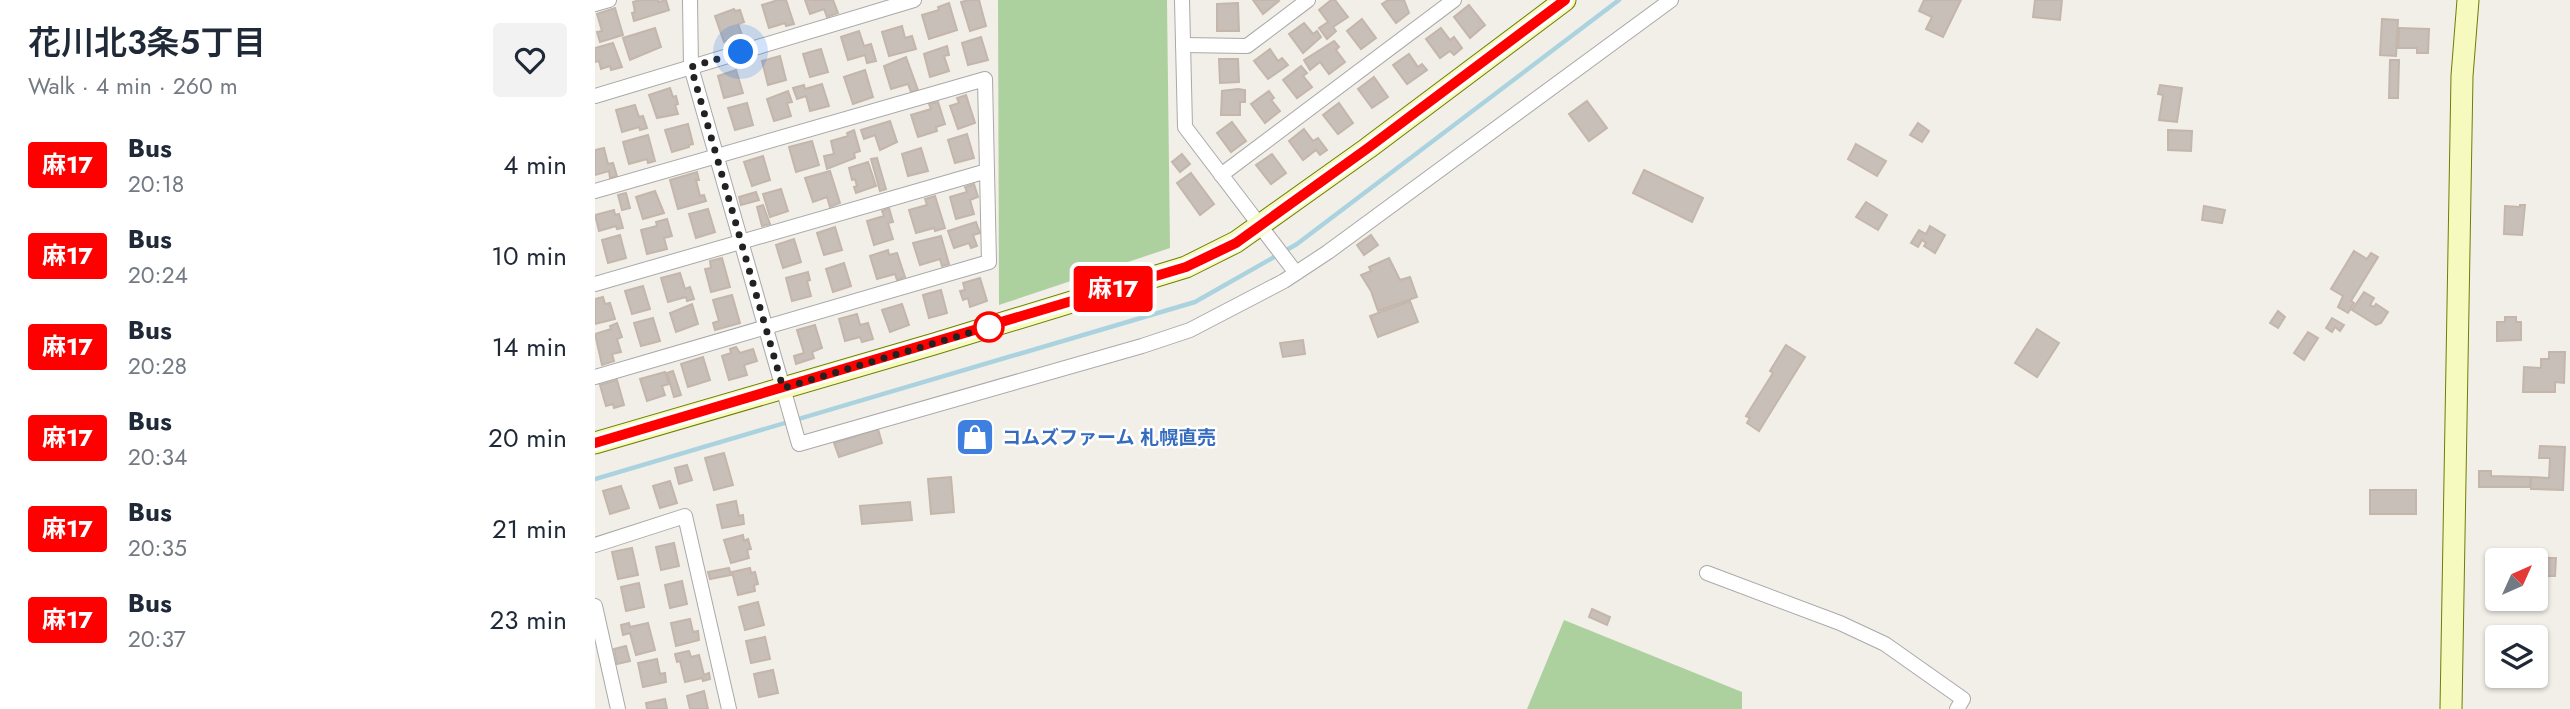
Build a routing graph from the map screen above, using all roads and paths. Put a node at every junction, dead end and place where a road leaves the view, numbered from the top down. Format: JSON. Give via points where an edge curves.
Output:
{"nodes":[{"id":1,"x":609,"y":0,"type":"edge"},
{"id":2,"x":690,"y":0,"type":"edge"},
{"id":3,"x":914,"y":0,"type":"edge"},
{"id":4,"x":1182,"y":0,"type":"edge"},
{"id":5,"x":1308,"y":0,"type":"edge"},
{"id":6,"x":1454,"y":0,"type":"edge"},
{"id":7,"x":1565,"y":0,"type":"edge"},
{"id":8,"x":1671,"y":0,"type":"edge"},
{"id":9,"x":2468,"y":0,"type":"edge"},
{"id":10,"x":595,"y":4,"type":"edge"},
{"id":11,"x":1183,"y":45,"type":"junction"},
{"id":12,"x":691,"y":67,"type":"junction"},
{"id":13,"x":595,"y":96,"type":"edge"},
{"id":14,"x":716,"y":155,"type":"junction"},
{"id":15,"x":987,"y":172,"type":"junction"},
{"id":16,"x":1221,"y":174,"type":"junction"},
{"id":17,"x":595,"y":191,"type":"edge"},
{"id":18,"x":1260,"y":225,"type":"junction"},
{"id":19,"x":741,"y":242,"type":"junction"},
{"id":20,"x":1291,"y":267,"type":"junction"},
{"id":21,"x":595,"y":285,"type":"edge"},
{"id":22,"x":766,"y":329,"type":"junction"},
{"id":23,"x":595,"y":377,"type":"edge"},
{"id":24,"x":785,"y":398,"type":"junction"},
{"id":25,"x":595,"y":443,"type":"edge"},
{"id":26,"x":595,"y":545,"type":"edge"},
{"id":27,"x":1707,"y":573,"type":"dead end"},
{"id":28,"x":595,"y":606,"type":"edge"},
{"id":29,"x":618,"y":709,"type":"edge"},
{"id":30,"x":729,"y":709,"type":"edge"},
{"id":31,"x":1957,"y":709,"type":"edge"},
{"id":32,"x":2451,"y":709,"type":"edge"}],
"edges":[{"from":1,"to":10,"type":"street"},
{"from":2,"to":12,"type":"street"},
{"from":3,"to":12,"type":"street"},
{"from":4,"to":11,"type":"street"},
{"from":5,"to":11,"type":"street","via":[[1247,46]]},
{"from":6,"to":16,"type":"street"},
{"from":7,"to":18,"type":"street"},
{"from":8,"to":20,"type":"street"},
{"from":9,"to":32,"type":"street","via":[[2462,76]]},
{"from":11,"to":16,"type":"street","via":[[1185,127]]},
{"from":12,"to":13,"type":"street"},
{"from":12,"to":14,"type":"street"},
{"from":14,"to":15,"type":"street","via":[[985,79]]},
{"from":14,"to":17,"type":"street"},
{"from":14,"to":19,"type":"street"},
{"from":15,"to":19,"type":"street"},
{"from":15,"to":22,"type":"street","via":[[989,262]]},
{"from":16,"to":18,"type":"street"},
{"from":18,"to":20,"type":"street"},
{"from":18,"to":24,"type":"street","via":[[1236,243],[1186,267]]},
{"from":19,"to":21,"type":"street"},
{"from":19,"to":22,"type":"street"},
{"from":20,"to":24,"type":"street","via":[[1190,330],[799,444]]},
{"from":22,"to":23,"type":"street"},
{"from":22,"to":24,"type":"street"},
{"from":24,"to":25,"type":"street"},
{"from":26,"to":30,"type":"street","via":[[685,516]]},
{"from":27,"to":31,"type":"street","via":[[1885,644],[1963,699]]},
{"from":28,"to":29,"type":"street"}]}
